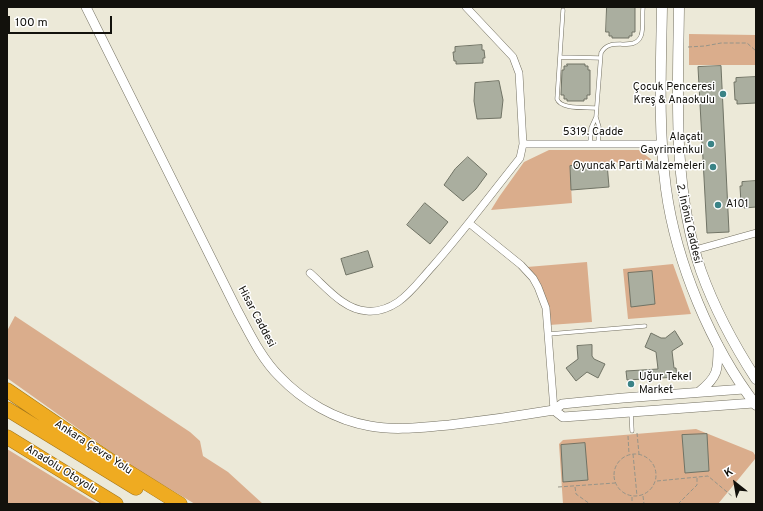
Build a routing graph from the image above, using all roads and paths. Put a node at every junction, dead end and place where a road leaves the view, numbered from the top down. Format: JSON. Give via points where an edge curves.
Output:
{"nodes":[{"id":1,"x":86,"y":7,"type":"edge"},
{"id":2,"x":466,"y":7,"type":"edge"},
{"id":3,"x":662,"y":7,"type":"edge"},
{"id":4,"x":679,"y":7,"type":"edge"},
{"id":5,"x":643,"y":8,"type":"edge"},
{"id":6,"x":563,"y":10,"type":"dead end"},
{"id":7,"x":678,"y":47,"type":"junction"},
{"id":8,"x":756,"y":51,"type":"edge"},
{"id":9,"x":560,"y":56,"type":"junction"},
{"id":10,"x":600,"y":58,"type":"junction"},
{"id":11,"x":596,"y":108,"type":"junction"},
{"id":12,"x":596,"y":117,"type":"junction"},
{"id":13,"x":523,"y":144,"type":"junction"},
{"id":14,"x":590,"y":144,"type":"junction"},
{"id":15,"x":598,"y":144,"type":"junction"},
{"id":16,"x":662,"y":144,"type":"junction"},
{"id":17,"x":469,"y":223,"type":"junction"},
{"id":18,"x":756,"y":233,"type":"edge"},
{"id":19,"x":695,"y":250,"type":"junction"},
{"id":20,"x":680,"y":254,"type":"junction"},
{"id":21,"x":310,"y":273,"type":"dead end"},
{"id":22,"x":645,"y":326,"type":"dead end"},
{"id":23,"x":549,"y":334,"type":"junction"},
{"id":24,"x":718,"y":344,"type":"junction"},
{"id":25,"x":756,"y":380,"type":"edge"},
{"id":26,"x":744,"y":389,"type":"junction"},
{"id":27,"x":7,"y":390,"type":"edge"},
{"id":28,"x":698,"y":392,"type":"junction"},
{"id":29,"x":623,"y":398,"type":"junction"},
{"id":30,"x":755,"y":403,"type":"edge"},
{"id":31,"x":7,"y":409,"type":"edge"},
{"id":32,"x":554,"y":410,"type":"junction"},
{"id":33,"x":627,"y":412,"type":"junction"},
{"id":34,"x":630,"y":431,"type":"joint"},
{"id":35,"x":637,"y":431,"type":"dead end"},
{"id":36,"x":7,"y":437,"type":"edge"},
{"id":37,"x":633,"y":454,"type":"junction"},
{"id":38,"x":639,"y":454,"type":"junction"},
{"id":39,"x":629,"y":455,"type":"junction"},
{"id":40,"x":697,"y":477,"type":"junction"},
{"id":41,"x":656,"y":481,"type":"junction"},
{"id":42,"x":615,"y":483,"type":"junction"},
{"id":43,"x":575,"y":486,"type":"junction"},
{"id":44,"x":558,"y":487,"type":"dead end"},
{"id":45,"x":643,"y":495,"type":"junction"},
{"id":46,"x":632,"y":497,"type":"junction"},
{"id":47,"x":637,"y":497,"type":"junction"},
{"id":48,"x":733,"y":497,"type":"dead end"},
{"id":49,"x":116,"y":504,"type":"edge"},
{"id":50,"x":162,"y":504,"type":"edge"},
{"id":51,"x":180,"y":504,"type":"edge"},
{"id":52,"x":590,"y":504,"type":"edge"},
{"id":53,"x":632,"y":504,"type":"edge"},
{"id":54,"x":644,"y":504,"type":"edge"},
{"id":55,"x":678,"y":504,"type":"edge"}],
"edges":[{"from":1,"to":32,"type":"street","name":"Hisar Caddesi","via":[[248,330],[266,361],[296,392],[335,416],[387,428],[417,428],[488,421]]},
{"from":2,"to":13,"type":"street","via":[[517,64]]},
{"from":3,"to":16,"type":"main road","name":"2. İnönü Caddesi"},
{"from":4,"to":7,"type":"main road","name":"2. İnönü Caddesi"},
{"from":5,"to":10,"type":"lane","via":[[642,33],[639,39],[631,44],[608,45],[603,49]]},
{"from":6,"to":9,"type":"lane"},
{"from":7,"to":8,"type":"path","via":[[747,43]]},
{"from":7,"to":19,"type":"main road","name":"2. İnönü Caddesi","via":[[681,180]]},
{"from":9,"to":10,"type":"lane"},
{"from":9,"to":11,"type":"lane","via":[[558,102],[565,107]]},
{"from":10,"to":11,"type":"lane"},
{"from":11,"to":12,"type":"lane"},
{"from":12,"to":14,"type":"lane","via":[[591,128]]},
{"from":12,"to":15,"type":"lane","via":[[599,127]]},
{"from":13,"to":14,"type":"street","name":"5319. Cadde"},
{"from":13,"to":17,"type":"street","via":[[520,158]]},
{"from":14,"to":15,"type":"street","name":"5319. Cadde"},
{"from":15,"to":16,"type":"street","name":"5319. Cadde"},
{"from":16,"to":20,"type":"main road","name":"2. İnönü Caddesi","via":[[666,188]]},
{"from":17,"to":21,"type":"street","via":[[409,293],[390,307],[366,311],[356,309],[341,301]]},
{"from":17,"to":23,"type":"street","via":[[522,265],[533,278],[545,303]]},
{"from":18,"to":19,"type":"street"},
{"from":19,"to":20,"type":"main road"},
{"from":19,"to":25,"type":"main road","name":"2. İnönü Caddesi","via":[[718,313]]},
{"from":20,"to":24,"type":"main road","name":"2. İnönü Caddesi","via":[[695,296]]},
{"from":22,"to":23,"type":"lane"},
{"from":23,"to":32,"type":"street"},
{"from":24,"to":26,"type":"main road","name":"2. İnönü Caddesi"},
{"from":24,"to":28,"type":"street","via":[[716,373],[709,384]]},
{"from":25,"to":26,"type":"main road"},
{"from":26,"to":28,"type":"street","name":"Hisar Caddesi"},
{"from":26,"to":30,"type":"main road","name":"2. İnönü Caddesi"},
{"from":27,"to":51,"type":"highway","name":"Ankara Çevre Yolu","via":[[111,462]]},
{"from":28,"to":29,"type":"street","name":"Hisar Caddesi"},
{"from":29,"to":32,"type":"street","name":"Hisar Caddesi","via":[[562,404]]},
{"from":29,"to":33,"type":"street"},
{"from":30,"to":33,"type":"street","name":"Hisar Caddesi"},
{"from":31,"to":50,"type":"highway"},
{"from":32,"to":33,"type":"street","name":"Hisar Caddesi","via":[[563,417]]},
{"from":33,"to":34,"type":"lane"},
{"from":34,"to":39,"type":"path"},
{"from":35,"to":38,"type":"path"},
{"from":36,"to":49,"type":"highway","name":"Anadolu Otoyolu"},
{"from":37,"to":38,"type":"path"},
{"from":37,"to":39,"type":"path"},
{"from":37,"to":47,"type":"path"},
{"from":38,"to":41,"type":"path","via":[[654,465]]},
{"from":39,"to":42,"type":"path","via":[[616,465]]},
{"from":40,"to":41,"type":"path"},
{"from":40,"to":48,"type":"path","via":[[708,476]]},
{"from":40,"to":55,"type":"path","via":[[697,485]]},
{"from":41,"to":45,"type":"path","via":[[652,489]]},
{"from":42,"to":43,"type":"path"},
{"from":42,"to":46,"type":"path","via":[[621,491]]},
{"from":43,"to":44,"type":"path"},
{"from":43,"to":52,"type":"path","via":[[576,494]]},
{"from":45,"to":47,"type":"path"},
{"from":45,"to":54,"type":"path"},
{"from":46,"to":47,"type":"path"},
{"from":46,"to":53,"type":"path"}]}
